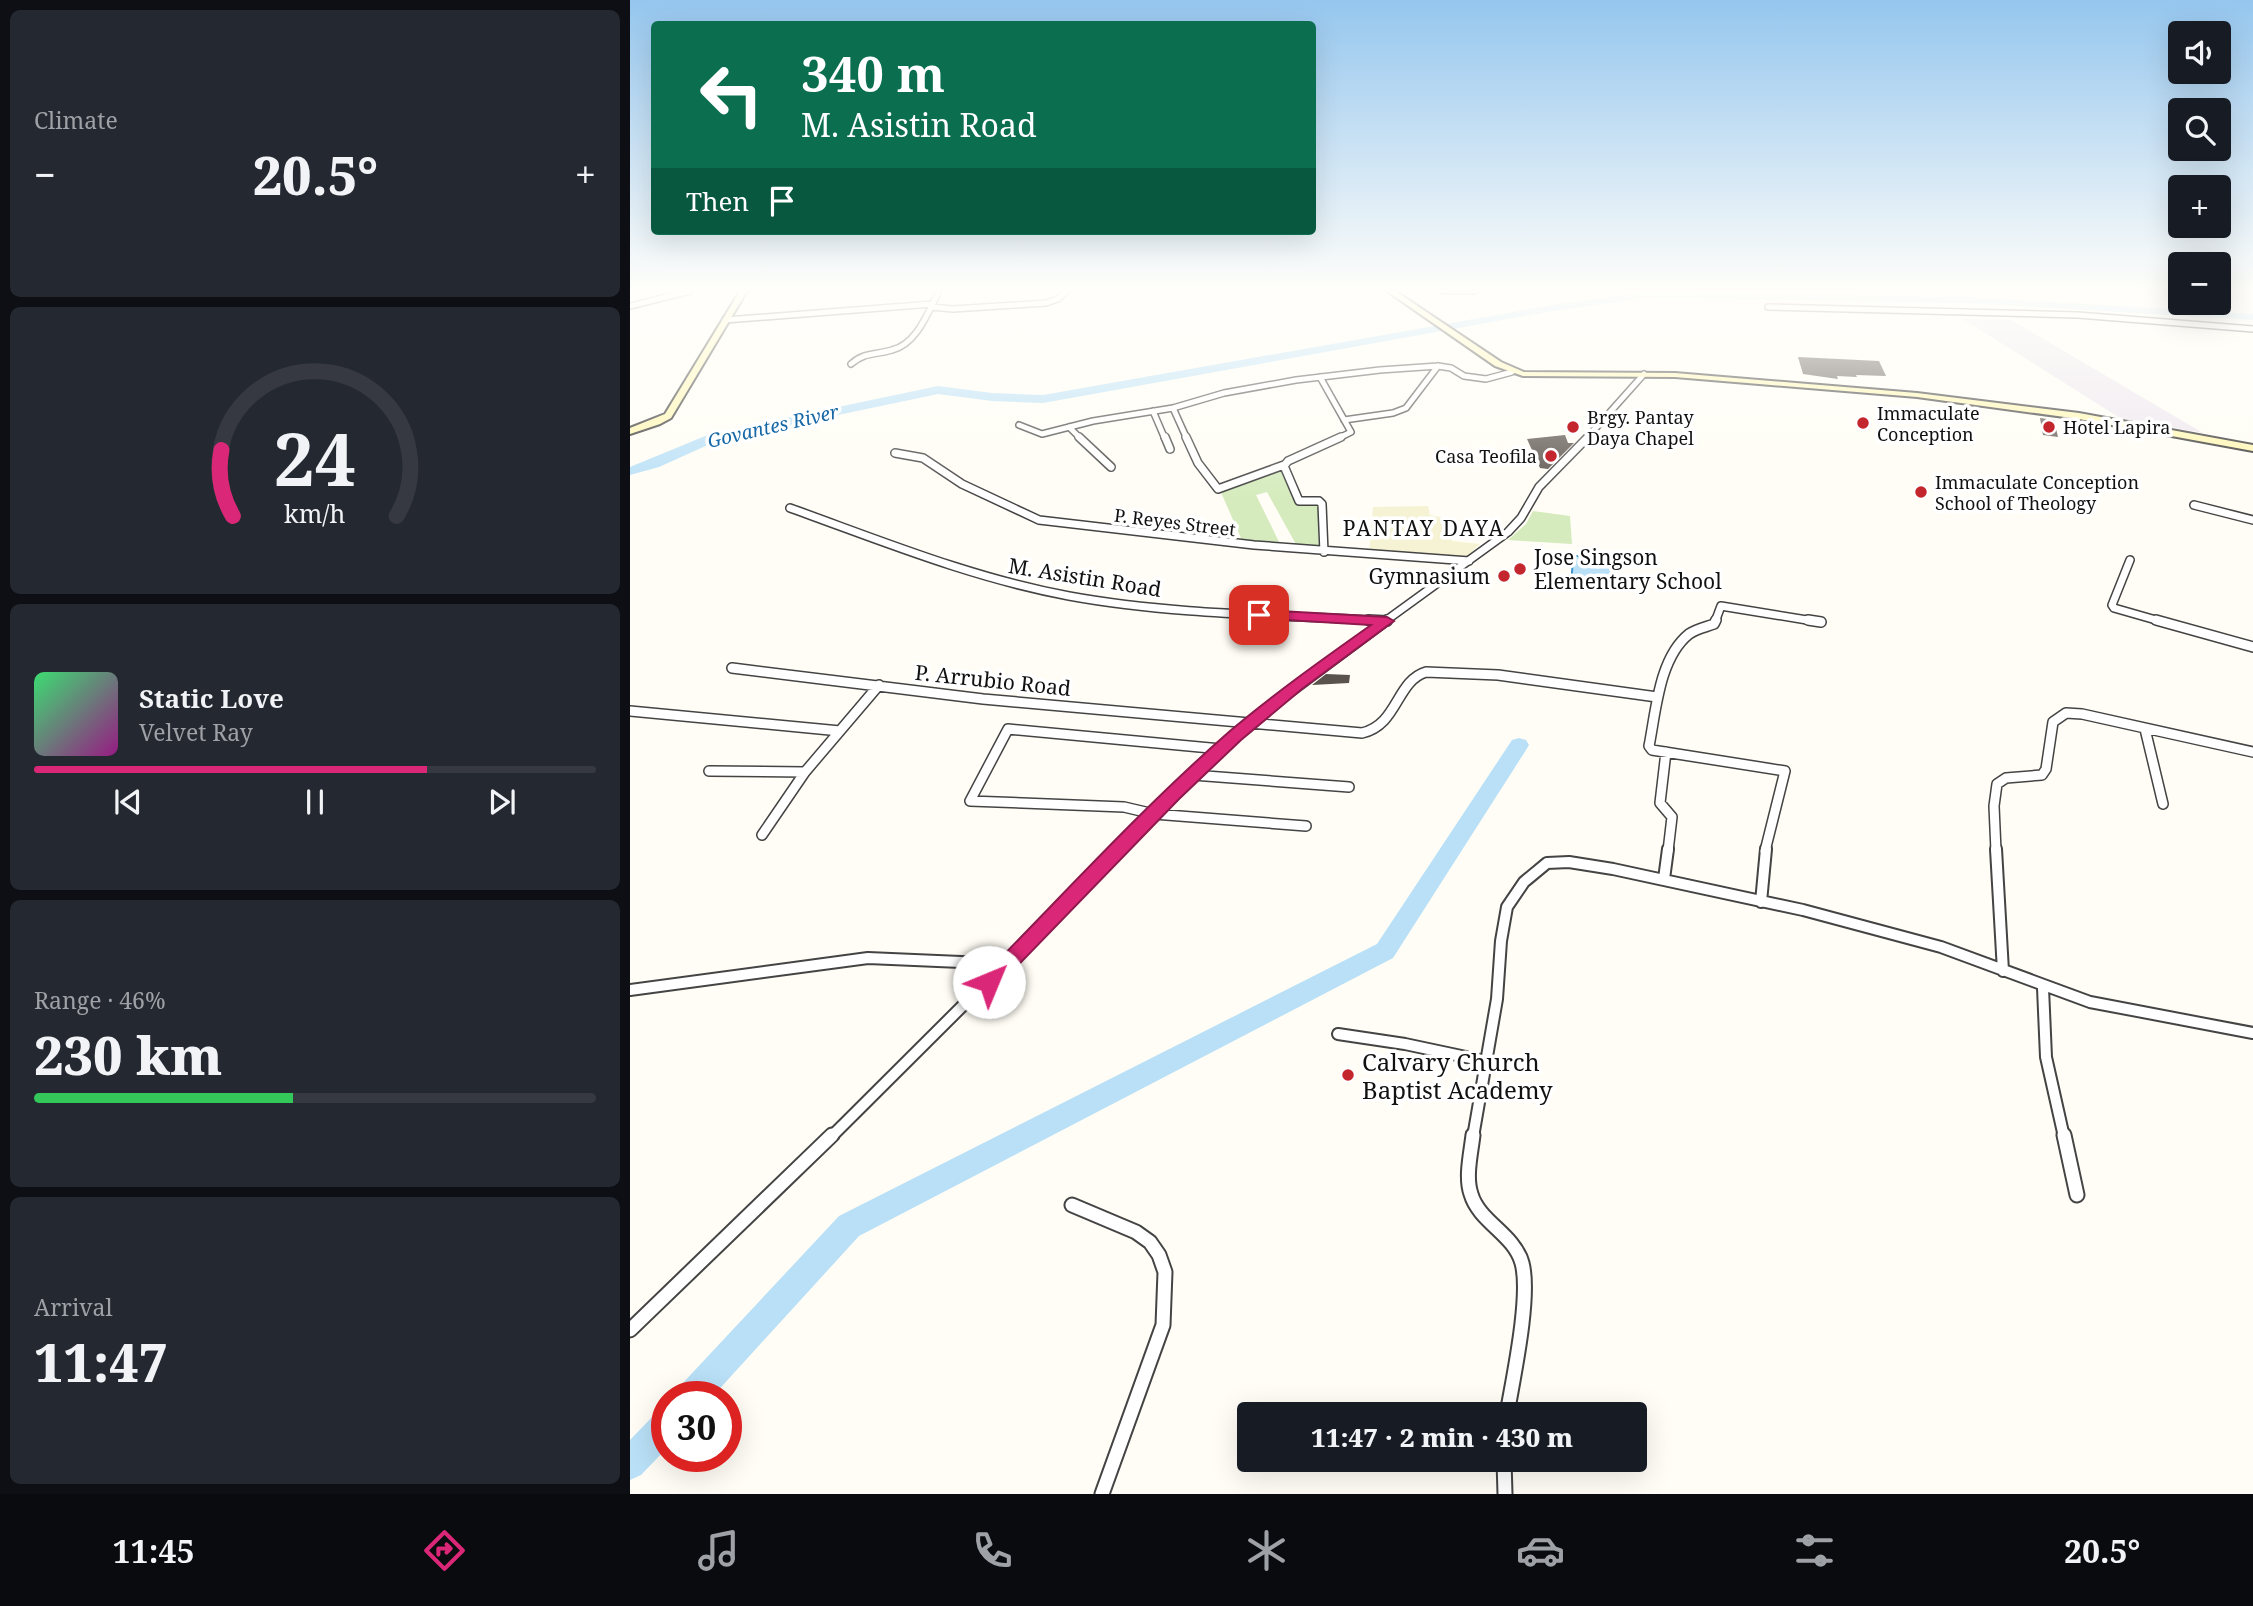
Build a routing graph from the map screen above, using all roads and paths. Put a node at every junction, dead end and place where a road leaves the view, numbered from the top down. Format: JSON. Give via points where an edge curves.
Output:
{"nodes":[{"id":1,"x":700,"y":361,"type":"edge"},
{"id":2,"x":854,"y":361,"type":"edge"},
{"id":3,"x":1495,"y":361,"type":"edge"},
{"id":4,"x":850,"y":364,"type":"dead end"},
{"id":5,"x":1438,"y":366,"type":"junction"},
{"id":6,"x":1512,"y":372,"type":"junction"},
{"id":7,"x":1644,"y":374,"type":"junction"},
{"id":8,"x":1321,"y":377,"type":"junction"},
{"id":9,"x":1173,"y":408,"type":"junction"},
{"id":10,"x":1153,"y":411,"type":"junction"},
{"id":11,"x":1344,"y":420,"type":"junction"},
{"id":12,"x":1019,"y":425,"type":"dead end"},
{"id":13,"x":1069,"y":427,"type":"junction"},
{"id":14,"x":630,"y":431,"type":"edge"},
{"id":15,"x":2253,"y":448,"type":"edge"},
{"id":16,"x":1170,"y":449,"type":"dead end"},
{"id":17,"x":895,"y":453,"type":"dead end"},
{"id":18,"x":1284,"y":465,"type":"junction"},
{"id":19,"x":1111,"y":467,"type":"dead end"},
{"id":20,"x":2194,"y":505,"type":"dead end"},
{"id":21,"x":790,"y":508,"type":"dead end"},
{"id":22,"x":2253,"y":520,"type":"edge"},
{"id":23,"x":1324,"y":552,"type":"junction"},
{"id":24,"x":2130,"y":559,"type":"dead end"},
{"id":25,"x":1469,"y":561,"type":"junction"},
{"id":26,"x":1387,"y":621,"type":"junction"},
{"id":27,"x":1821,"y":622,"type":"dead end"},
{"id":28,"x":2253,"y":647,"type":"edge"},
{"id":29,"x":732,"y":668,"type":"dead end"},
{"id":30,"x":879,"y":685,"type":"junction"},
{"id":31,"x":1657,"y":697,"type":"junction"},
{"id":32,"x":630,"y":711,"type":"edge"},
{"id":33,"x":1250,"y":723,"type":"junction"},
{"id":34,"x":2145,"y":729,"type":"junction"},
{"id":35,"x":840,"y":732,"type":"junction"},
{"id":36,"x":1221,"y":749,"type":"junction"},
{"id":37,"x":1666,"y":752,"type":"junction"},
{"id":38,"x":2253,"y":752,"type":"edge"},
{"id":39,"x":709,"y":771,"type":"dead end"},
{"id":40,"x":805,"y":772,"type":"junction"},
{"id":41,"x":1193,"y":775,"type":"junction"},
{"id":42,"x":1349,"y":787,"type":"dead end"},
{"id":43,"x":2163,"y":804,"type":"dead end"},
{"id":44,"x":1154,"y":814,"type":"junction"},
{"id":45,"x":1306,"y":826,"type":"dead end"},
{"id":46,"x":762,"y":835,"type":"dead end"},
{"id":47,"x":1664,"y":878,"type":"junction"},
{"id":48,"x":1761,"y":902,"type":"junction"},
{"id":49,"x":1007,"y":964,"type":"junction"},
{"id":50,"x":2003,"y":971,"type":"junction"},
{"id":51,"x":2043,"y":988,"type":"junction"},
{"id":52,"x":630,"y":990,"type":"edge"},
{"id":53,"x":2253,"y":1033,"type":"edge"},
{"id":54,"x":1338,"y":1034,"type":"dead end"},
{"id":55,"x":1485,"y":1061,"type":"junction"},
{"id":56,"x":2077,"y":1195,"type":"dead end"},
{"id":57,"x":1072,"y":1205,"type":"dead end"},
{"id":58,"x":630,"y":1331,"type":"edge"},
{"id":59,"x":1508,"y":1402,"type":"edge"},
{"id":60,"x":1504,"y":1472,"type":"edge"},
{"id":61,"x":1102,"y":1494,"type":"edge"},
{"id":62,"x":1505,"y":1494,"type":"edge"}],
"edges":[{"from":1,"to":14,"type":"main road","via":[[668,416]]},
{"from":2,"to":4,"type":"street"},
{"from":3,"to":6,"type":"main road"},
{"from":5,"to":6,"type":"street","via":[[1475,378]]},
{"from":5,"to":8,"type":"street"},
{"from":5,"to":11,"type":"street","via":[[1406,408]]},
{"from":6,"to":7,"type":"main road"},
{"from":7,"to":15,"type":"main road","via":[[1984,402]]},
{"from":7,"to":25,"type":"street","via":[[1539,486],[1515,526]]},
{"from":8,"to":9,"type":"street","via":[[1224,393]]},
{"from":8,"to":11,"type":"street"},
{"from":9,"to":10,"type":"street"},
{"from":9,"to":18,"type":"street","via":[[1198,463],[1218,489]]},
{"from":10,"to":13,"type":"street"},
{"from":10,"to":16,"type":"street"},
{"from":11,"to":18,"type":"street","via":[[1350,435]]},
{"from":12,"to":13,"type":"street","via":[[1040,435]]},
{"from":13,"to":19,"type":"street"},
{"from":17,"to":23,"type":"street","name":"P. Reyes Street","via":[[923,458],[962,485],[1034,519],[1194,541]]},
{"from":18,"to":23,"type":"street","via":[[1299,501],[1322,504]]},
{"from":20,"to":22,"type":"street"},
{"from":21,"to":26,"type":"street","name":"M. Asistin Road","via":[[974,574],[1070,596],[1164,608]]},
{"from":23,"to":25,"type":"street","name":"P. Reyes Street"},
{"from":24,"to":28,"type":"street","via":[[2113,598],[2114,608]]},
{"from":25,"to":26,"type":"street"},
{"from":26,"to":33,"type":"street"},
{"from":27,"to":31,"type":"street","via":[[1725,604],[1714,624],[1689,634]]},
{"from":29,"to":30,"type":"street","name":"P. Arrubio Road"},
{"from":30,"to":33,"type":"street","name":"P. Arrubio Road"},
{"from":30,"to":35,"type":"street"},
{"from":31,"to":33,"type":"street","via":[[1506,675],[1426,672],[1416,675],[1382,725],[1369,732]]},
{"from":31,"to":37,"type":"street","via":[[1649,746]]},
{"from":32,"to":35,"type":"street"},
{"from":33,"to":36,"type":"street"},
{"from":34,"to":38,"type":"street"},
{"from":34,"to":43,"type":"street"},
{"from":34,"to":50,"type":"street","via":[[2082,714],[2060,715],[2053,722],[2042,775],[1997,783],[1994,806]]},
{"from":35,"to":40,"type":"street"},
{"from":36,"to":41,"type":"street"},
{"from":36,"to":44,"type":"street","via":[[1008,729],[970,801],[1112,806]]},
{"from":37,"to":47,"type":"street","via":[[1660,803],[1672,817]]},
{"from":37,"to":48,"type":"street","via":[[1785,771],[1765,851]]},
{"from":39,"to":40,"type":"street"},
{"from":40,"to":46,"type":"street"},
{"from":41,"to":42,"type":"street"},
{"from":41,"to":44,"type":"street"},
{"from":44,"to":45,"type":"street"},
{"from":44,"to":49,"type":"street"},
{"from":47,"to":48,"type":"street"},
{"from":47,"to":55,"type":"street","via":[[1558,860],[1545,864],[1527,881],[1507,907]]},
{"from":48,"to":50,"type":"street","via":[[1910,938]]},
{"from":49,"to":52,"type":"street","via":[[869,958]]},
{"from":49,"to":58,"type":"street"},
{"from":50,"to":51,"type":"street"},
{"from":51,"to":53,"type":"street","via":[[2093,1003]]},
{"from":51,"to":56,"type":"street","via":[[2046,1057]]},
{"from":54,"to":55,"type":"street"},
{"from":55,"to":59,"type":"street","via":[[1469,1192],[1476,1207],[1515,1246],[1524,1270]]},
{"from":57,"to":61,"type":"street","via":[[1141,1233],[1155,1245],[1166,1273],[1163,1325]]},
{"from":60,"to":62,"type":"street"}]}
